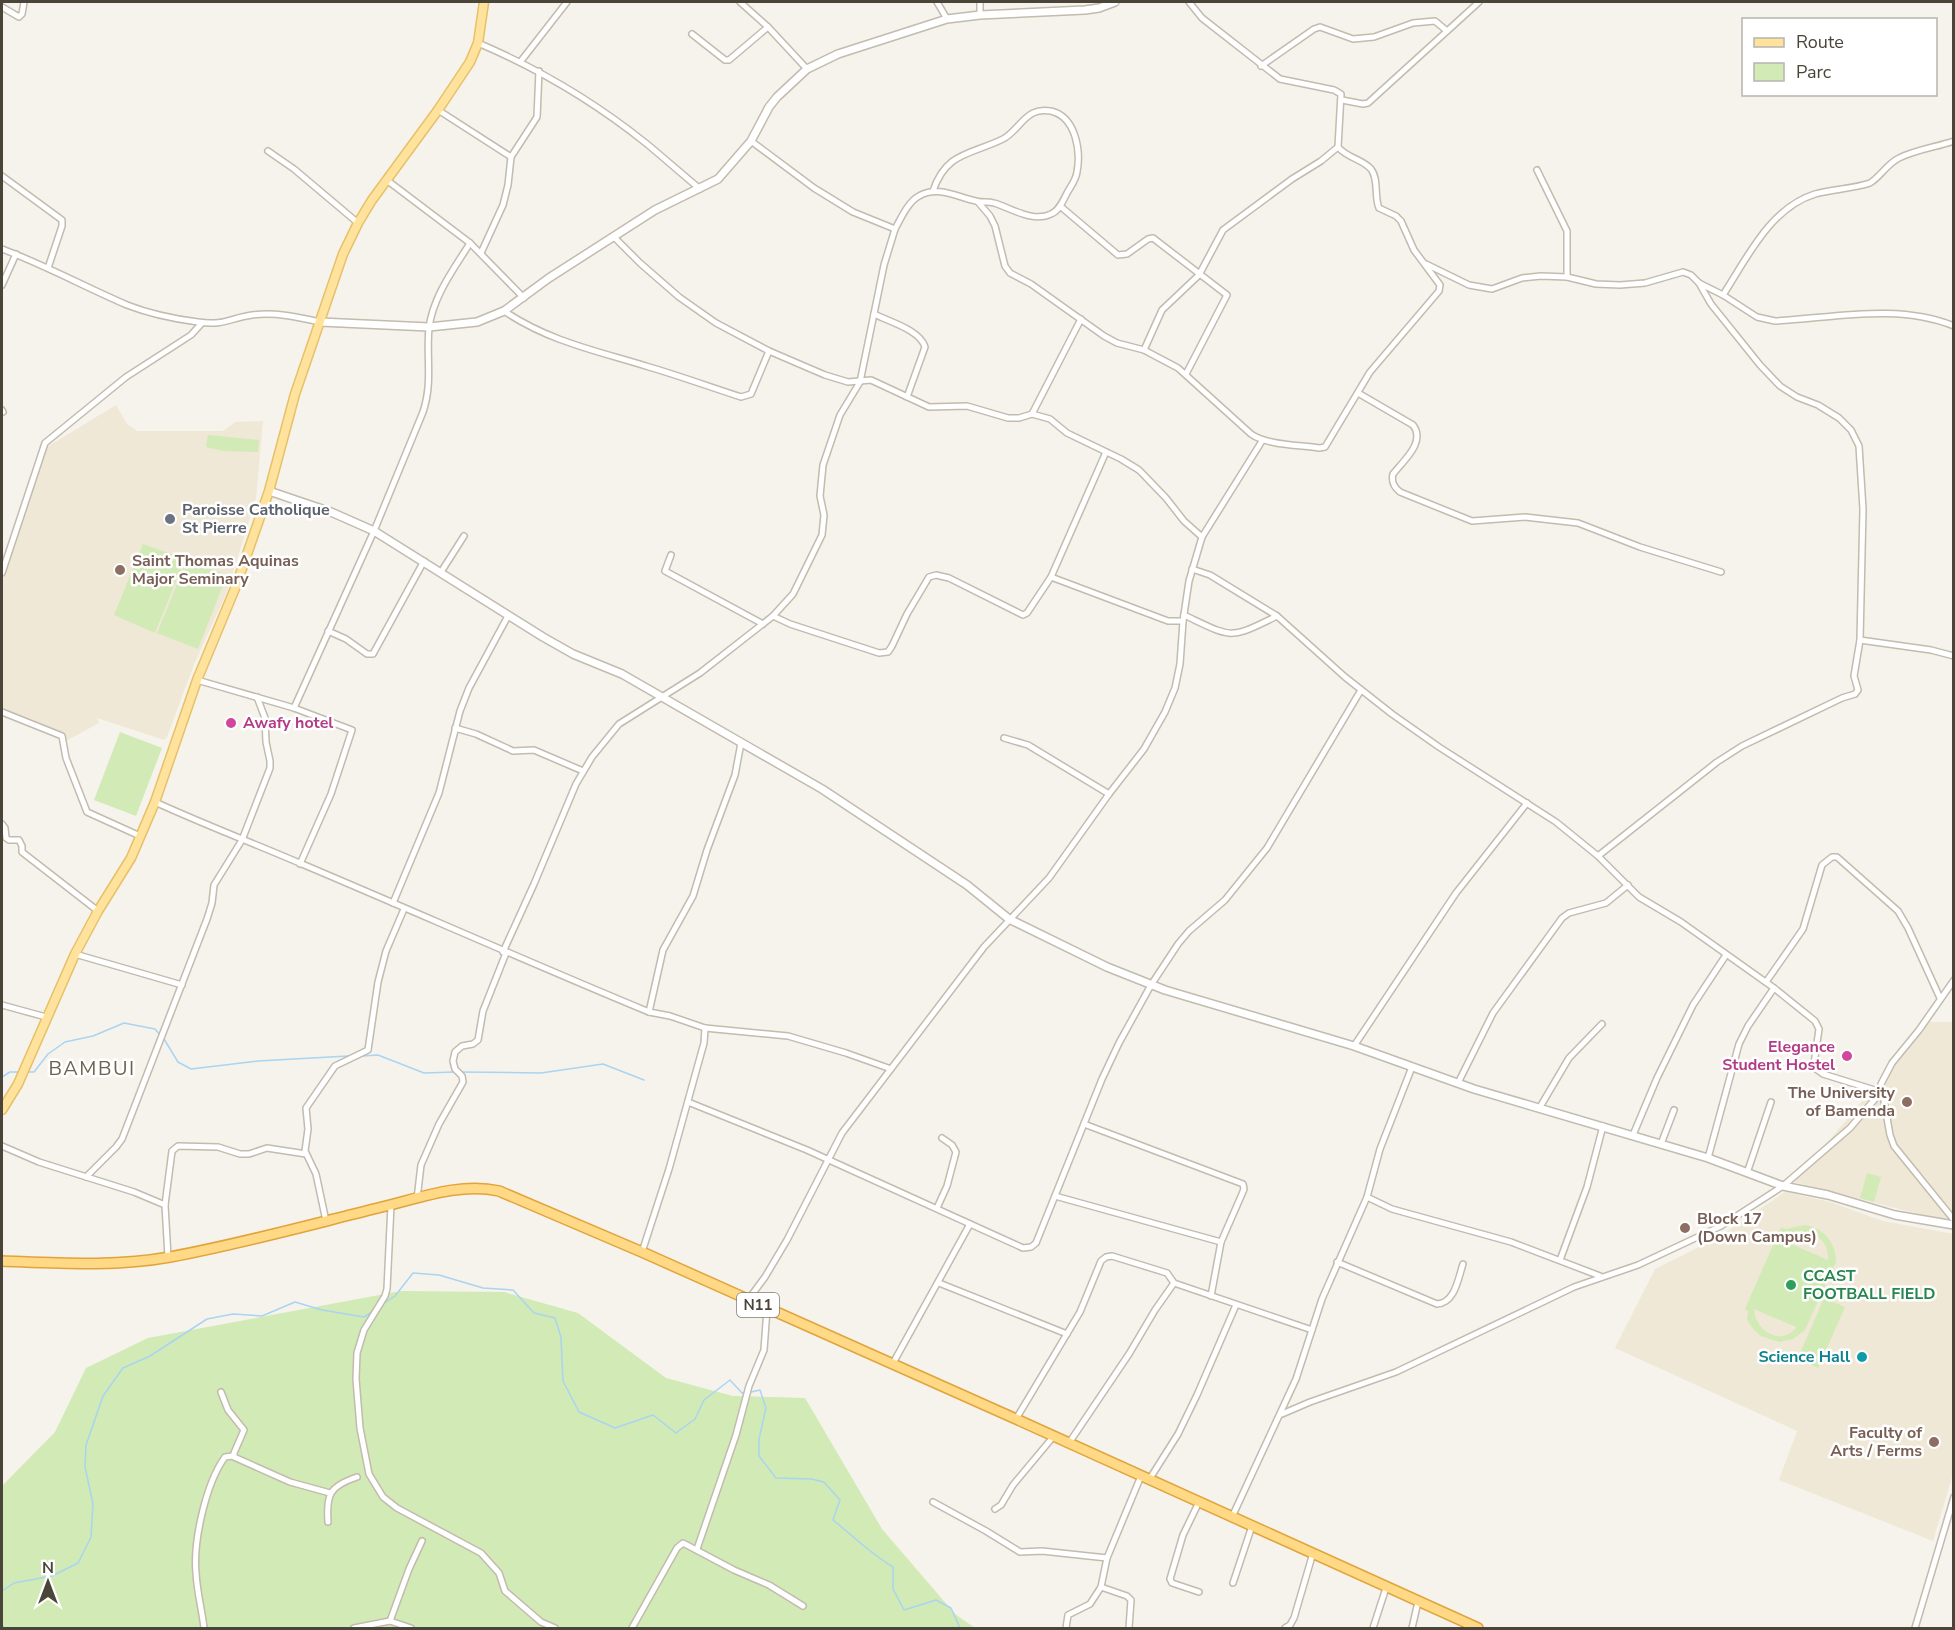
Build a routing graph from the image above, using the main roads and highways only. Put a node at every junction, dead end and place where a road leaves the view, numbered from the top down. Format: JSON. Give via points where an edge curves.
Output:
{"nodes":[{"id":1,"x":484,"y":2,"type":"edge"},
{"id":2,"x":2,"y":1110,"type":"edge"},
{"id":3,"x":2,"y":1261,"type":"edge"},
{"id":4,"x":1478,"y":1629,"type":"edge"}],
"edges":[{"from":1,"to":2,"type":"main road","via":[[478,43],[460,78],[372,200],[343,254],[295,394],[269,491],[155,802],[131,858],[75,954],[18,1084]]},
{"from":3,"to":4,"type":"highway","number":"N11","via":[[113,1262],[168,1257],[417,1199],[487,1188],[642,1252]]}]}
